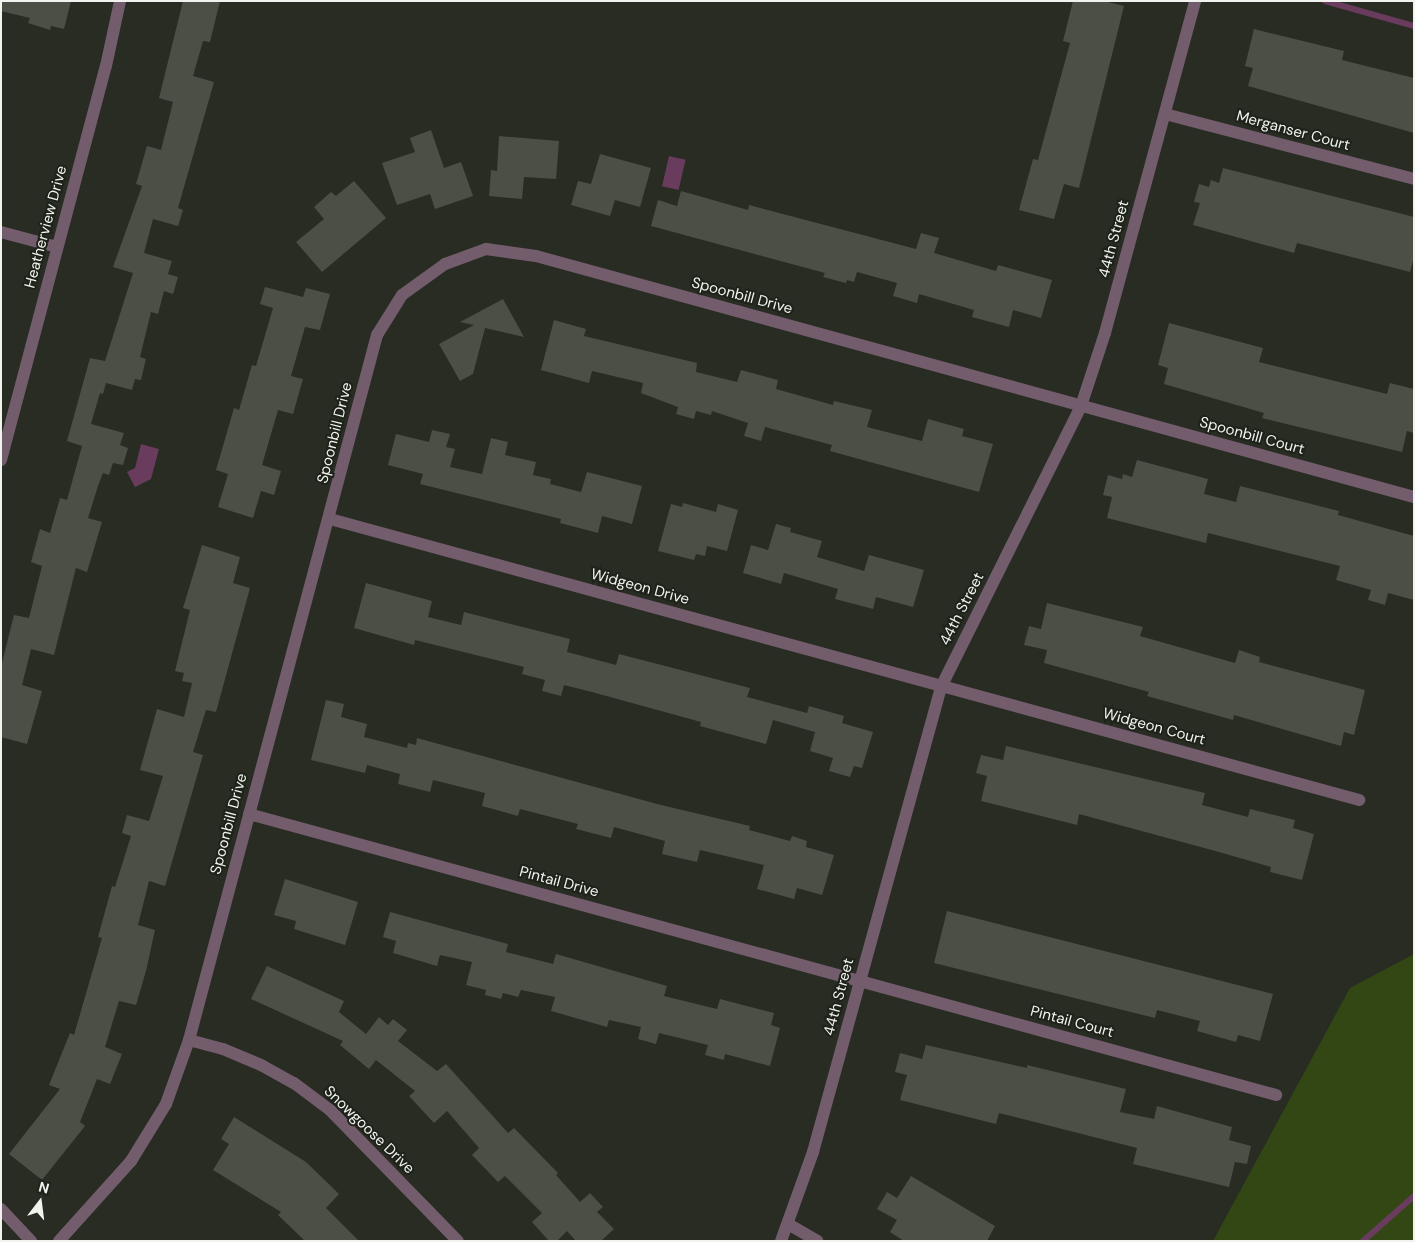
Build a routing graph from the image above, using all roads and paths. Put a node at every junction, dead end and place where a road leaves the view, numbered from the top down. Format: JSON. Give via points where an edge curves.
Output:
{"nodes":[{"id":1,"x":120,"y":1,"type":"edge"},
{"id":2,"x":1195,"y":1,"type":"edge"},
{"id":3,"x":1165,"y":114,"type":"junction"},
{"id":4,"x":1414,"y":180,"type":"edge"},
{"id":5,"x":1,"y":232,"type":"edge"},
{"id":6,"x":57,"y":247,"type":"junction"},
{"id":7,"x":1081,"y":406,"type":"junction"},
{"id":8,"x":1,"y":460,"type":"edge"},
{"id":9,"x":1414,"y":497,"type":"edge"},
{"id":10,"x":330,"y":519,"type":"junction"},
{"id":11,"x":941,"y":687,"type":"junction"},
{"id":12,"x":1359,"y":800,"type":"dead end"},
{"id":13,"x":249,"y":814,"type":"junction"},
{"id":14,"x":860,"y":981,"type":"junction"},
{"id":15,"x":188,"y":1040,"type":"junction"},
{"id":16,"x":1276,"y":1095,"type":"dead end"},
{"id":17,"x":1,"y":1209,"type":"edge"},
{"id":18,"x":788,"y":1224,"type":"junction"},
{"id":19,"x":31,"y":1241,"type":"edge"},
{"id":20,"x":59,"y":1241,"type":"edge"},
{"id":21,"x":458,"y":1241,"type":"edge"},
{"id":22,"x":781,"y":1241,"type":"edge"},
{"id":23,"x":817,"y":1241,"type":"edge"}],
"edges":[{"from":1,"to":6,"type":"street","name":"Heatherview Drive","via":[[106,66]]},
{"from":2,"to":3,"type":"street","name":"44th Street"},
{"from":3,"to":4,"type":"street","name":"Merganser Court"},
{"from":3,"to":7,"type":"street","name":"44th Street","via":[[1105,333]]},
{"from":5,"to":6,"type":"street"},
{"from":6,"to":8,"type":"street","name":"Heatherview Drive"},
{"from":7,"to":9,"type":"street","name":"Spoonbill Court"},
{"from":7,"to":10,"type":"street","name":"Spoonbill Drive","via":[[536,256],[486,249],[445,264],[402,294],[377,335]]},
{"from":7,"to":11,"type":"street","name":"44th Street"},
{"from":10,"to":11,"type":"street","name":"Widgeon Drive"},
{"from":10,"to":13,"type":"street","name":"Spoonbill Drive"},
{"from":11,"to":12,"type":"street","name":"Widgeon Court"},
{"from":11,"to":14,"type":"street","name":"44th Street"},
{"from":13,"to":14,"type":"street","name":"Pintail Drive"},
{"from":13,"to":15,"type":"street","name":"Spoonbill Drive"},
{"from":14,"to":16,"type":"street","name":"Pintail Court"},
{"from":14,"to":18,"type":"street","name":"44th Street","via":[[814,1152]]},
{"from":15,"to":20,"type":"street","name":"Spoonbill Drive","via":[[166,1104],[131,1161]]},
{"from":15,"to":21,"type":"street","name":"Snowgoose Drive","via":[[223,1049],[294,1083],[330,1110]]},
{"from":17,"to":19,"type":"street"},
{"from":18,"to":22,"type":"street","name":"44th Street"},
{"from":18,"to":23,"type":"street"}]}
